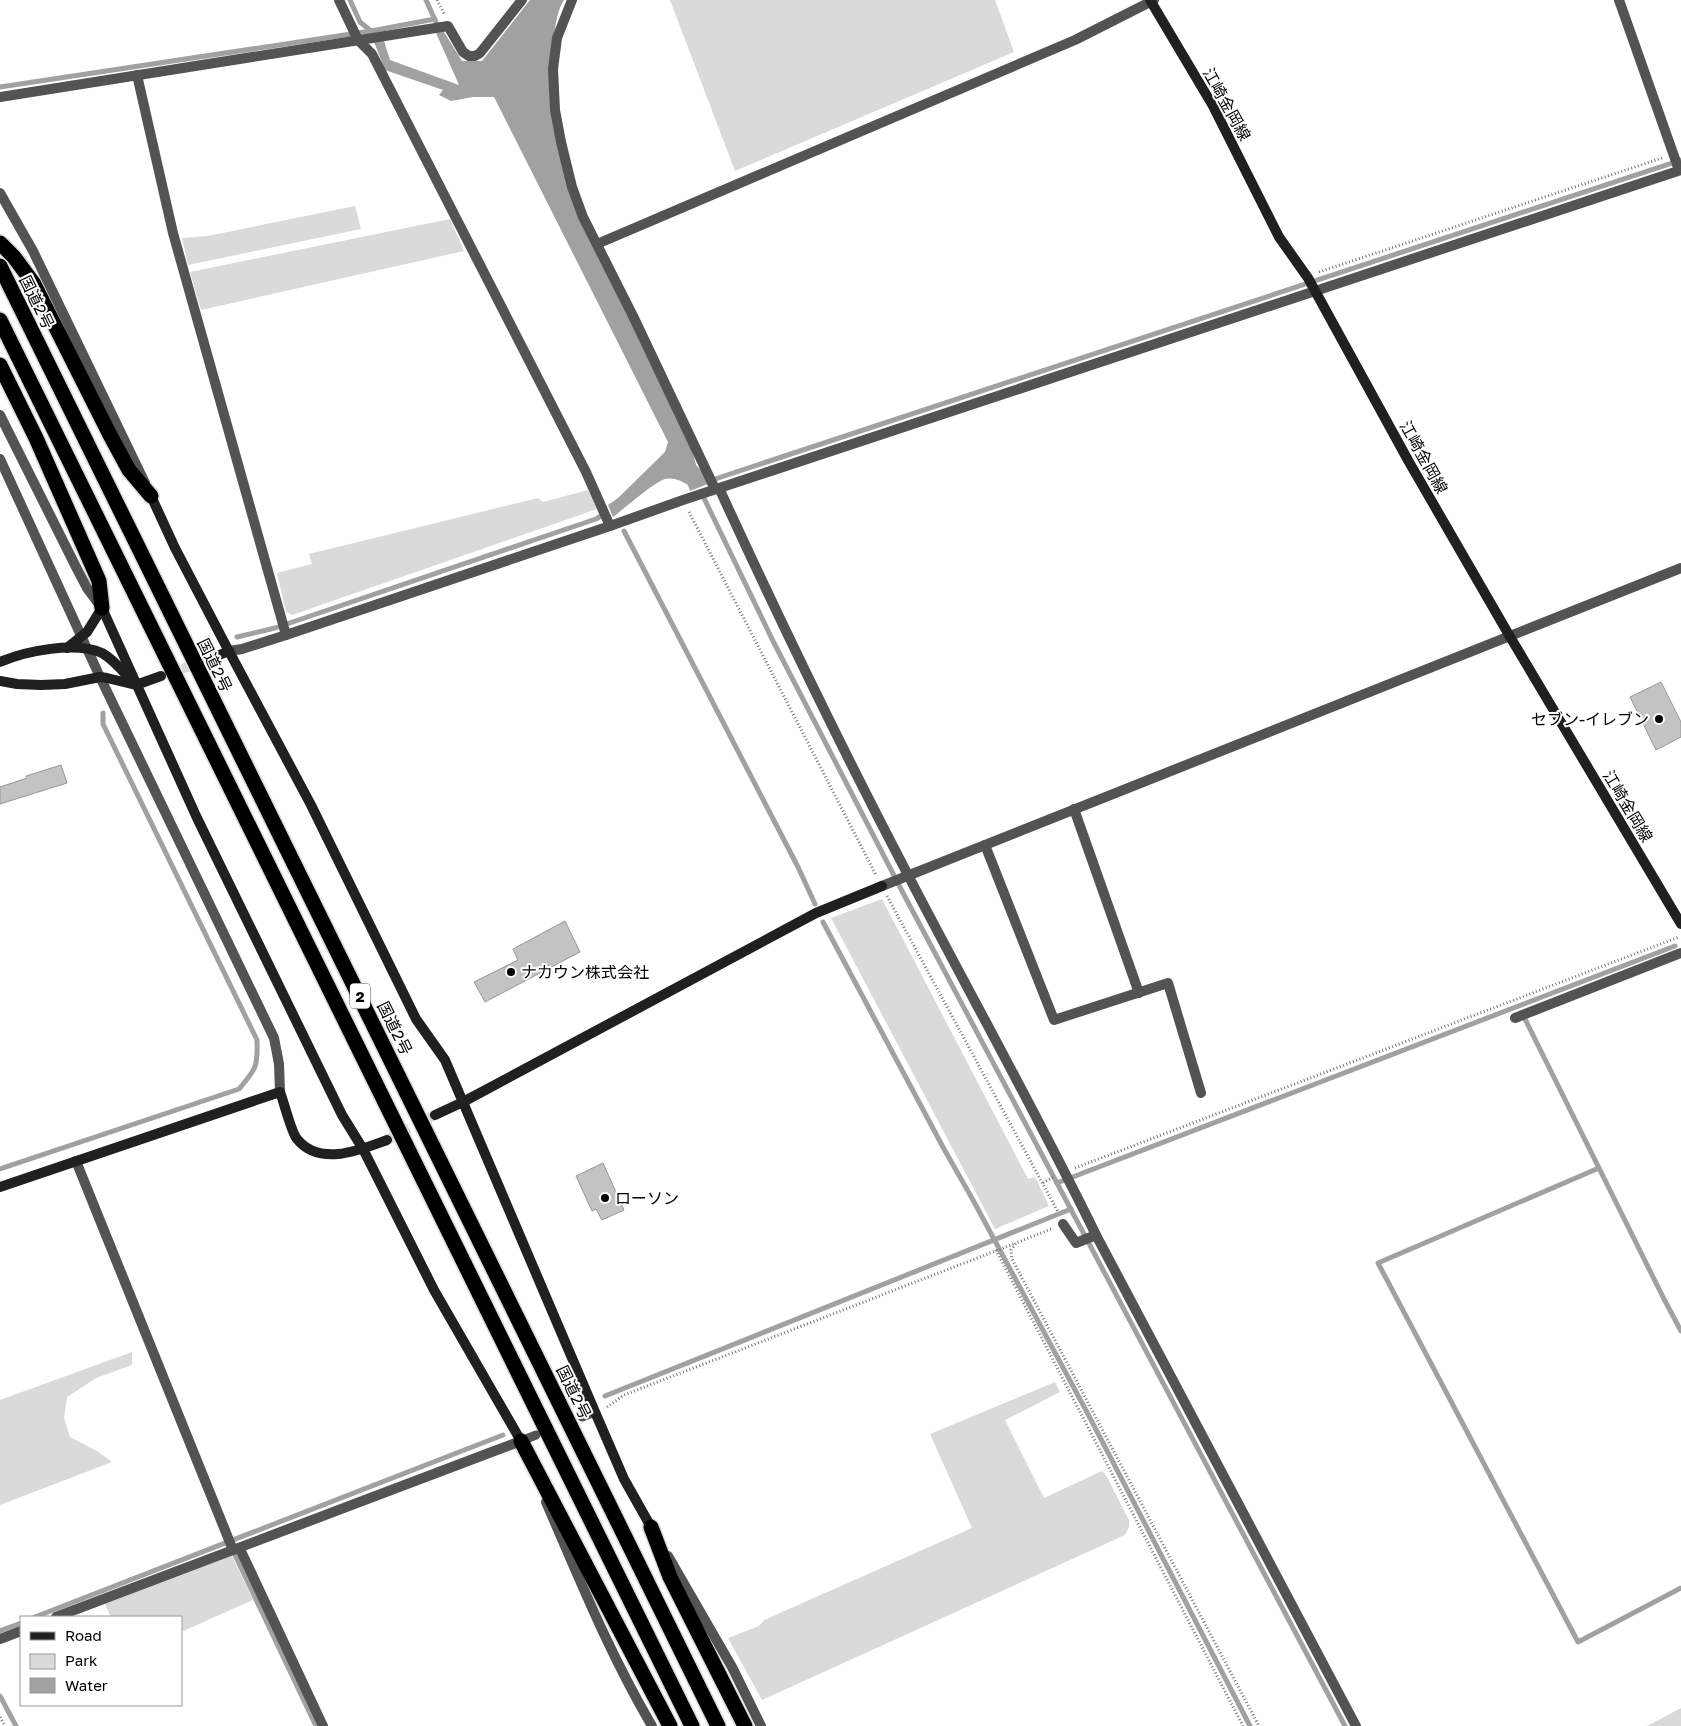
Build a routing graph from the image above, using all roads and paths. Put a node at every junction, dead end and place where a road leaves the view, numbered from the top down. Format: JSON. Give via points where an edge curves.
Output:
{"nodes":[{"id":1,"x":339,"y":0,"type":"edge"},
{"id":2,"x":522,"y":0,"type":"edge"},
{"id":3,"x":572,"y":0,"type":"edge"},
{"id":4,"x":1152,"y":0,"type":"edge"},
{"id":5,"x":1619,"y":0,"type":"edge"},
{"id":6,"x":358,"y":38,"type":"junction"},
{"id":7,"x":137,"y":75,"type":"junction"},
{"id":8,"x":0,"y":97,"type":"edge"},
{"id":9,"x":1677,"y":163,"type":"edge"},
{"id":10,"x":0,"y":193,"type":"edge"},
{"id":11,"x":0,"y":242,"type":"edge"},
{"id":12,"x":597,"y":244,"type":"junction"},
{"id":13,"x":0,"y":266,"type":"edge"},
{"id":14,"x":1311,"y":283,"type":"junction"},
{"id":15,"x":0,"y":320,"type":"edge"},
{"id":16,"x":0,"y":365,"type":"edge"},
{"id":17,"x":0,"y":415,"type":"edge"},
{"id":18,"x":0,"y":459,"type":"edge"},
{"id":19,"x":713,"y":486,"type":"junction"},
{"id":20,"x":151,"y":496,"type":"junction"},
{"id":21,"x":683,"y":500,"type":"junction"},
{"id":22,"x":608,"y":523,"type":"junction"},
{"id":23,"x":1681,"y":568,"type":"edge"},
{"id":24,"x":102,"y":608,"type":"junction"},
{"id":25,"x":284,"y":628,"type":"junction"},
{"id":26,"x":1509,"y":635,"type":"junction"},
{"id":27,"x":82,"y":637,"type":"junction"},
{"id":28,"x":67,"y":648,"type":"junction"},
{"id":29,"x":87,"y":649,"type":"junction"},
{"id":30,"x":230,"y":652,"type":"junction"},
{"id":31,"x":212,"y":658,"type":"tunnel mouth"},
{"id":32,"x":0,"y":662,"type":"edge"},
{"id":33,"x":161,"y":676,"type":"tunnel mouth"},
{"id":34,"x":100,"y":678,"type":"junction"},
{"id":35,"x":0,"y":681,"type":"edge"},
{"id":36,"x":136,"y":685,"type":"junction"},
{"id":37,"x":1074,"y":809,"type":"junction"},
{"id":38,"x":985,"y":845,"type":"junction"},
{"id":39,"x":907,"y":876,"type":"junction"},
{"id":40,"x":884,"y":886,"type":"junction"},
{"id":41,"x":1681,"y":924,"type":"edge"},
{"id":42,"x":1681,"y":936,"type":"edge"},
{"id":43,"x":1681,"y":953,"type":"edge"},
{"id":44,"x":1138,"y":993,"type":"junction"},
{"id":45,"x":1515,"y":1018,"type":"dead end"},
{"id":46,"x":280,"y":1092,"type":"junction"},
{"id":47,"x":1201,"y":1093,"type":"dead end"},
{"id":48,"x":463,"y":1102,"type":"junction"},
{"id":49,"x":435,"y":1115,"type":"tunnel mouth"},
{"id":50,"x":387,"y":1140,"type":"tunnel mouth"},
{"id":51,"x":363,"y":1149,"type":"junction"},
{"id":52,"x":76,"y":1161,"type":"junction"},
{"id":53,"x":1068,"y":1176,"type":"junction"},
{"id":54,"x":0,"y":1188,"type":"edge"},
{"id":55,"x":1057,"y":1211,"type":"dead end"},
{"id":56,"x":1063,"y":1224,"type":"joint"},
{"id":57,"x":1094,"y":1235,"type":"junction"},
{"id":58,"x":1016,"y":1243,"type":"junction"},
{"id":59,"x":998,"y":1249,"type":"junction"},
{"id":60,"x":595,"y":1412,"type":"junction"},
{"id":61,"x":582,"y":1417,"type":"dead end"},
{"id":62,"x":529,"y":1438,"type":"junction"},
{"id":63,"x":651,"y":1527,"type":"junction"},
{"id":64,"x":232,"y":1546,"type":"junction"},
{"id":65,"x":58,"y":1616,"type":"edge"},
{"id":66,"x":20,"y":1631,"type":"edge"},
{"id":67,"x":0,"y":1639,"type":"edge"},
{"id":68,"x":0,"y":1717,"type":"edge"},
{"id":69,"x":5,"y":1726,"type":"edge"},
{"id":70,"x":323,"y":1726,"type":"edge"},
{"id":71,"x":652,"y":1726,"type":"edge"},
{"id":72,"x":670,"y":1726,"type":"edge"},
{"id":73,"x":692,"y":1726,"type":"edge"},
{"id":74,"x":718,"y":1726,"type":"edge"},
{"id":75,"x":744,"y":1726,"type":"edge"},
{"id":76,"x":761,"y":1726,"type":"edge"},
{"id":77,"x":1243,"y":1726,"type":"edge"},
{"id":78,"x":1259,"y":1726,"type":"edge"},
{"id":79,"x":1356,"y":1726,"type":"edge"}],
"edges":[{"from":1,"to":6,"type":"street"},
{"from":2,"to":6,"type":"street","via":[[476,56],[463,52],[448,26]]},
{"from":3,"to":12,"type":"street","via":[[557,38],[553,69],[555,110],[572,187]]},
{"from":4,"to":12,"type":"street","via":[[1075,40]]},
{"from":4,"to":14,"type":"street","name":"江崎金岡線","via":[[1213,106],[1278,237]]},
{"from":5,"to":9,"type":"street"},
{"from":6,"to":7,"type":"street"},
{"from":6,"to":22,"type":"street","via":[[372,54],[586,472]]},
{"from":7,"to":8,"type":"street"},
{"from":7,"to":25,"type":"street","via":[[173,233]]},
{"from":9,"to":14,"type":"street"},
{"from":9,"to":14,"type":"path"},
{"from":10,"to":20,"type":"street","via":[[33,252]]},
{"from":11,"to":20,"type":"highway","via":[[34,284],[129,470]]},
{"from":12,"to":19,"type":"street"},
{"from":13,"to":74,"type":"highway","name":"国道2号","number":"2"},
{"from":14,"to":19,"type":"street"},
{"from":14,"to":26,"type":"street","name":"江崎金岡線"},
{"from":15,"to":73,"type":"highway","number":"2"},
{"from":16,"to":24,"type":"highway","via":[[99,581]]},
{"from":17,"to":24,"type":"street","via":[[87,588]]},
{"from":18,"to":27,"type":"street"},
{"from":19,"to":21,"type":"street"},
{"from":19,"to":39,"type":"street"},
{"from":20,"to":30,"type":"street"},
{"from":21,"to":22,"type":"street"},
{"from":21,"to":40,"type":"path"},
{"from":22,"to":25,"type":"street"},
{"from":23,"to":26,"type":"street"},
{"from":24,"to":27,"type":"street"},
{"from":24,"to":36,"type":"street"},
{"from":25,"to":30,"type":"street"},
{"from":26,"to":37,"type":"street"},
{"from":26,"to":41,"type":"street","name":"江崎金岡線"},
{"from":27,"to":28,"type":"street"},
{"from":27,"to":29,"type":"street"},
{"from":28,"to":29,"type":"street"},
{"from":28,"to":32,"type":"street","via":[[16,655]]},
{"from":29,"to":34,"type":"street"},
{"from":29,"to":36,"type":"street","via":[[107,656]]},
{"from":30,"to":31,"type":"street"},
{"from":30,"to":48,"type":"street","via":[[311,805],[416,1019],[445,1060]]},
{"from":33,"to":36,"type":"street"},
{"from":34,"to":35,"type":"street","via":[[57,684]]},
{"from":34,"to":36,"type":"street"},
{"from":34,"to":46,"type":"street","via":[[274,1038],[280,1064]]},
{"from":36,"to":51,"type":"street","via":[[205,836],[342,1115]]},
{"from":37,"to":38,"type":"street"},
{"from":37,"to":44,"type":"street"},
{"from":38,"to":39,"type":"street"},
{"from":38,"to":44,"type":"street","via":[[1054,1020]]},
{"from":39,"to":40,"type":"street"},
{"from":39,"to":53,"type":"street"},
{"from":40,"to":48,"type":"street","via":[[816,913]]},
{"from":40,"to":55,"type":"path","via":[[1045,1182]]},
{"from":42,"to":53,"type":"path"},
{"from":43,"to":45,"type":"street"},
{"from":44,"to":47,"type":"street","via":[[1168,983]]},
{"from":46,"to":51,"type":"street","via":[[296,1138],[311,1150],[346,1154]]},
{"from":46,"to":52,"type":"street"},
{"from":48,"to":49,"type":"street"},
{"from":48,"to":60,"type":"street"},
{"from":50,"to":51,"type":"street"},
{"from":51,"to":62,"type":"street","via":[[434,1290]]},
{"from":52,"to":54,"type":"street"},
{"from":52,"to":64,"type":"street"},
{"from":53,"to":57,"type":"street"},
{"from":56,"to":57,"type":"street","via":[[1076,1243]]},
{"from":56,"to":58,"type":"path"},
{"from":57,"to":79,"type":"street"},
{"from":58,"to":59,"type":"path"},
{"from":58,"to":78,"type":"path","via":[[1011,1250],[1012,1259]]},
{"from":59,"to":60,"type":"path","via":[[624,1395]]},
{"from":59,"to":77,"type":"path"},
{"from":60,"to":61,"type":"lane"},
{"from":60,"to":63,"type":"street","via":[[624,1479]]},
{"from":62,"to":64,"type":"street"},
{"from":62,"to":71,"type":"street","via":[[543,1496],[632,1692]]},
{"from":62,"to":72,"type":"highway"},
{"from":63,"to":75,"type":"highway","via":[[670,1577]]},
{"from":63,"to":76,"type":"street","via":[[732,1667]]},
{"from":64,"to":65,"type":"street"},
{"from":64,"to":70,"type":"street"},
{"from":66,"to":67,"type":"street"},
{"from":68,"to":69,"type":"path"}]}
